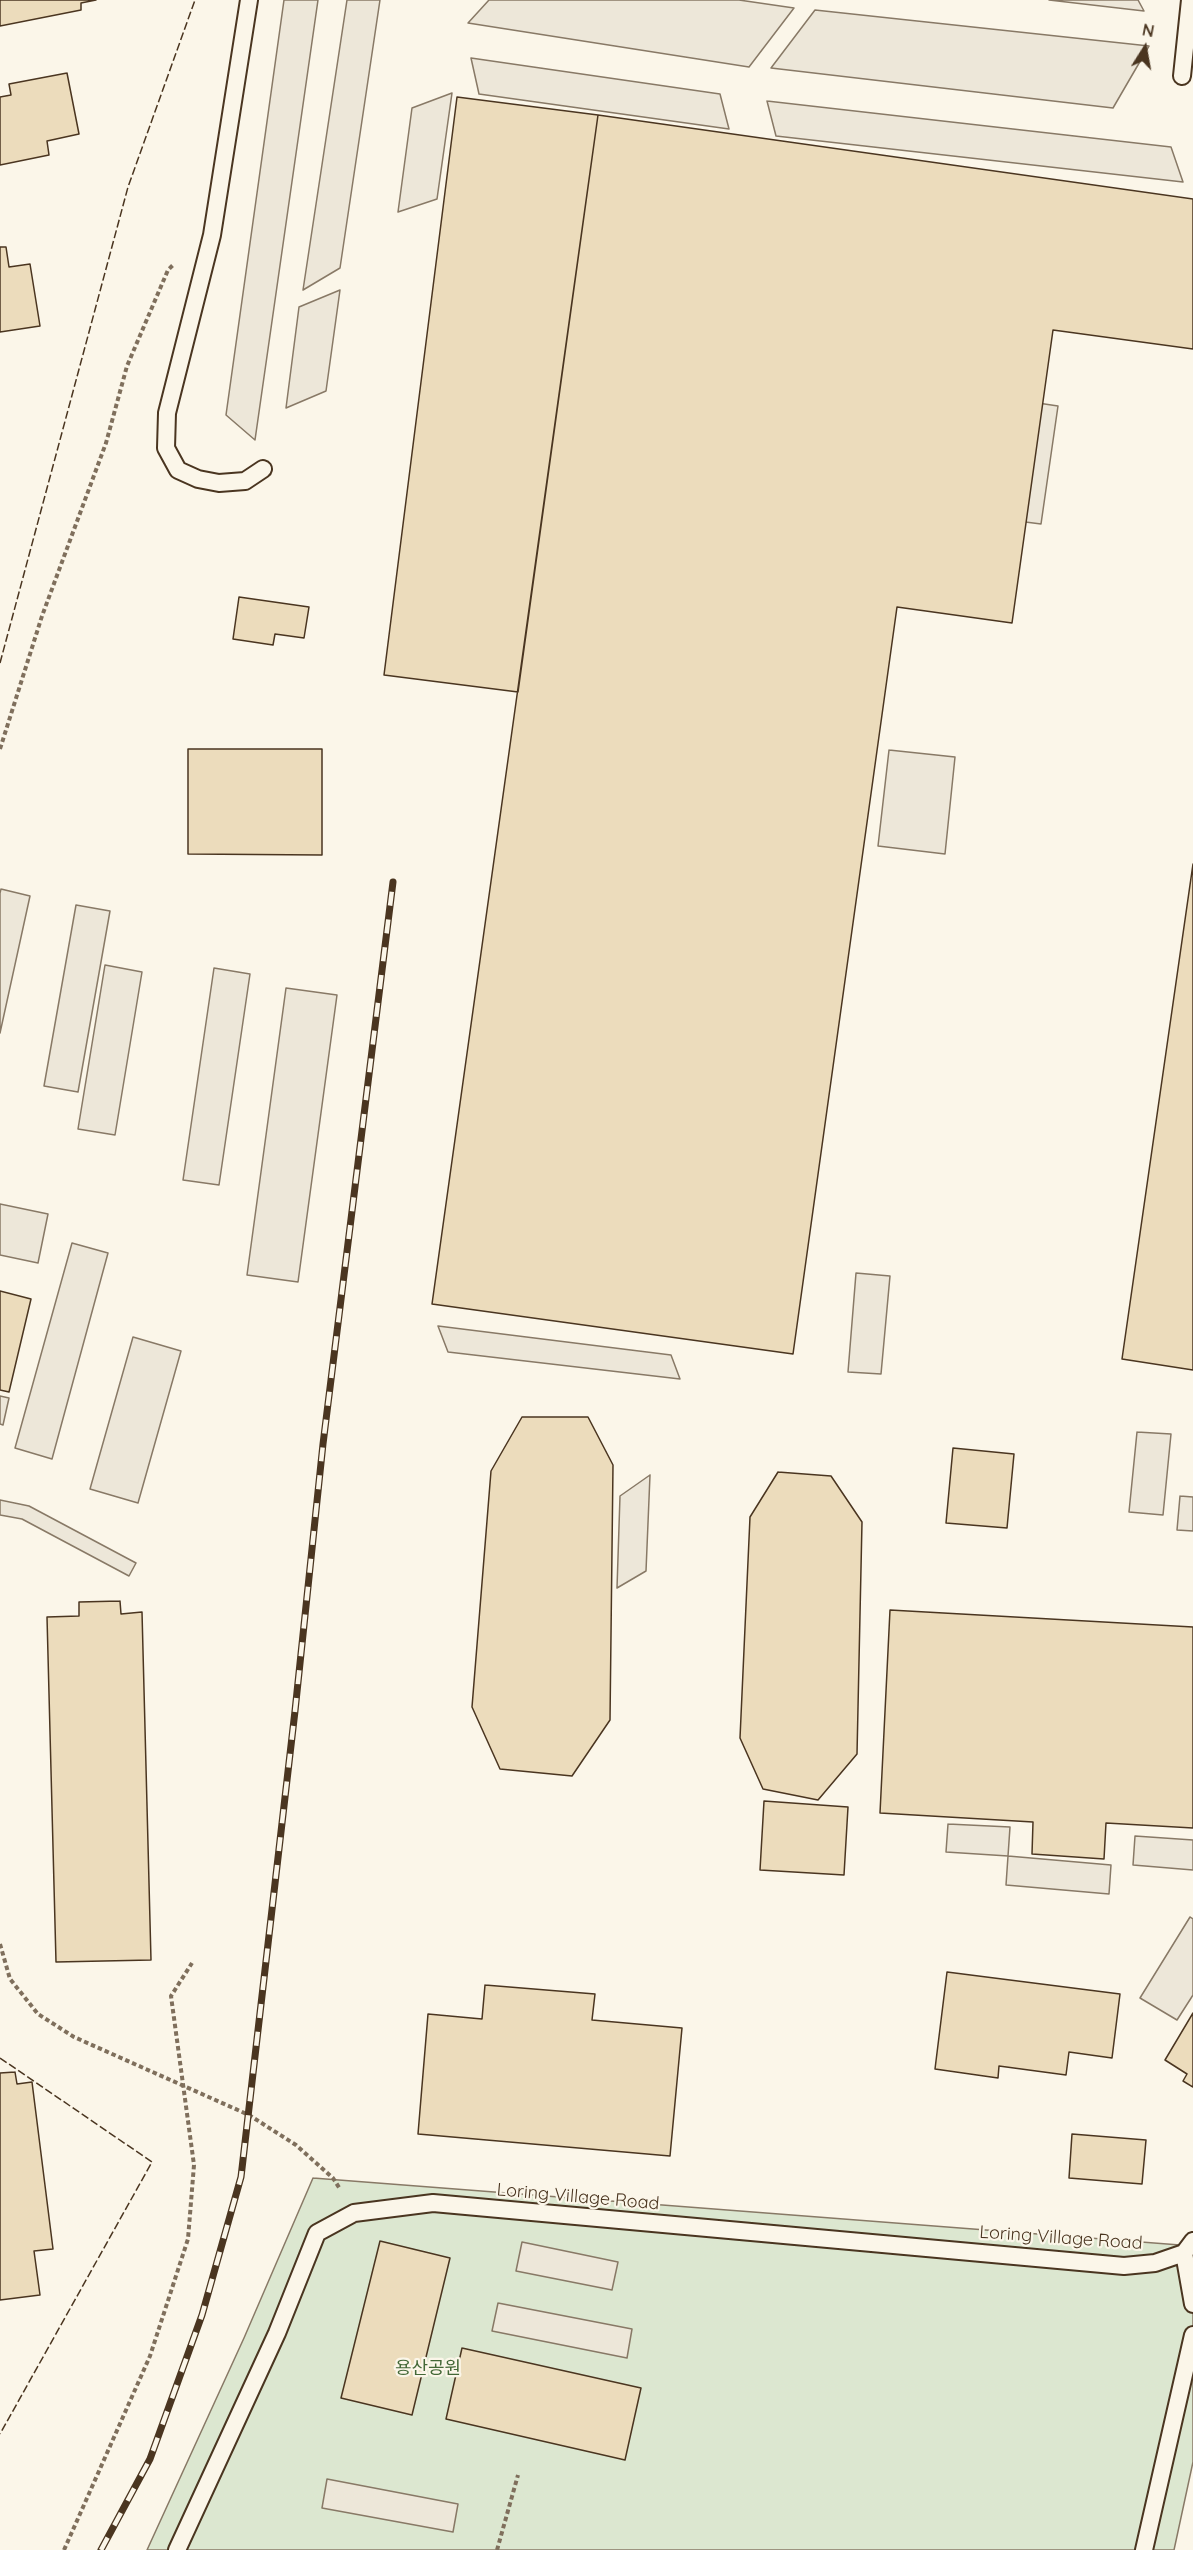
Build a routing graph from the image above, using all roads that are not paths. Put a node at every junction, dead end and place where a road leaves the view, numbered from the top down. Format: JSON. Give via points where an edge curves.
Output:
{"nodes":[{"id":1,"x":249,"y":0,"type":"edge"},
{"id":2,"x":1190,"y":0,"type":"edge"},
{"id":3,"x":1183,"y":76,"type":"edge"},
{"id":4,"x":263,"y":469,"type":"dead end"},
{"id":5,"x":1188,"y":2247,"type":"edge"},
{"id":6,"x":1193,"y":2304,"type":"edge"},
{"id":7,"x":1193,"y":2335,"type":"edge"},
{"id":8,"x":177,"y":2550,"type":"edge"},
{"id":9,"x":1144,"y":2550,"type":"edge"}],
"edges":[{"from":1,"to":4,"type":"lane","via":[[212,235],[167,413],[166,448],[178,470],[198,479],[219,483],[245,481]]},
{"from":2,"to":3,"type":"lane"},
{"from":5,"to":6,"type":"lane","name":"Loring Village Road"},
{"from":5,"to":8,"type":"lane","name":"Loring Village Road","via":[[1155,2263],[1124,2266],[433,2203],[354,2213],[316,2233],[277,2333]]},
{"from":7,"to":9,"type":"lane"}]}
